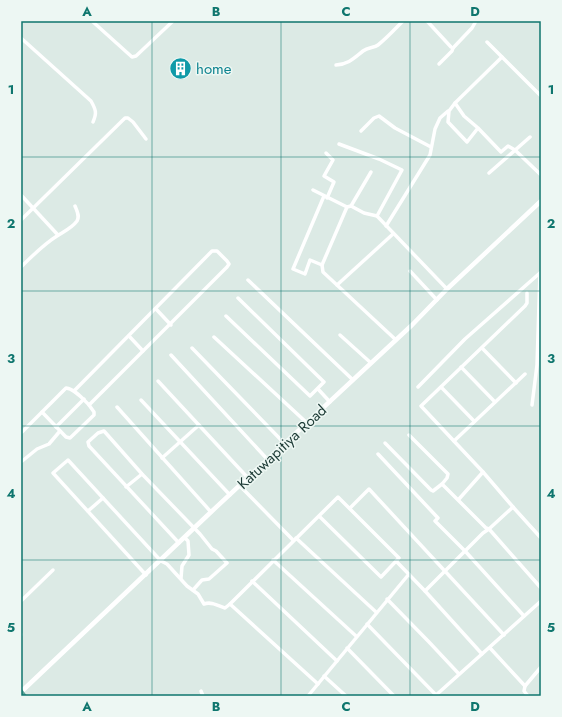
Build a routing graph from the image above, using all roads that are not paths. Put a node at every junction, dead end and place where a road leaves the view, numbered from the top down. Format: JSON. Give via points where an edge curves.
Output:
{"nodes":[{"id":1,"x":92,"y":21,"type":"edge"},
{"id":2,"x":173,"y":21,"type":"edge"},
{"id":3,"x":403,"y":21,"type":"edge"},
{"id":4,"x":426,"y":21,"type":"edge"},
{"id":5,"x":476,"y":21,"type":"edge"},
{"id":6,"x":21,"y":38,"type":"edge"},
{"id":7,"x":487,"y":42,"type":"dead end"},
{"id":8,"x":453,"y":48,"type":"junction"},
{"id":9,"x":502,"y":57,"type":"junction"},
{"id":10,"x":439,"y":64,"type":"dead end"},
{"id":11,"x":336,"y":65,"type":"dead end"},
{"id":12,"x":540,"y":95,"type":"edge"},
{"id":13,"x":455,"y":104,"type":"junction"},
{"id":14,"x":449,"y":111,"type":"junction"},
{"id":15,"x":93,"y":122,"type":"dead end"},
{"id":16,"x":478,"y":128,"type":"junction"},
{"id":17,"x":361,"y":131,"type":"dead end"},
{"id":18,"x":530,"y":137,"type":"dead end"},
{"id":19,"x":146,"y":139,"type":"dead end"},
{"id":20,"x":339,"y":144,"type":"dead end"},
{"id":21,"x":431,"y":147,"type":"junction"},
{"id":22,"x":515,"y":150,"type":"junction"},
{"id":23,"x":326,"y":153,"type":"dead end"},
{"id":24,"x":371,"y":172,"type":"dead end"},
{"id":25,"x":489,"y":173,"type":"dead end"},
{"id":26,"x":541,"y":176,"type":"edge"},
{"id":27,"x":313,"y":190,"type":"dead end"},
{"id":28,"x":21,"y":195,"type":"edge"},
{"id":29,"x":326,"y":197,"type":"junction"},
{"id":30,"x":541,"y":201,"type":"edge"},
{"id":31,"x":75,"y":206,"type":"dead end"},
{"id":32,"x":349,"y":207,"type":"junction"},
{"id":33,"x":34,"y":208,"type":"junction"},
{"id":34,"x":377,"y":216,"type":"junction"},
{"id":35,"x":21,"y":220,"type":"edge"},
{"id":36,"x":386,"y":226,"type":"junction"},
{"id":37,"x":393,"y":234,"type":"junction"},
{"id":38,"x":58,"y":235,"type":"junction"},
{"id":39,"x":322,"y":265,"type":"junction"},
{"id":40,"x":21,"y":267,"type":"edge"},
{"id":41,"x":410,"y":271,"type":"dead end"},
{"id":42,"x":541,"y":272,"type":"edge"},
{"id":43,"x":248,"y":280,"type":"dead end"},
{"id":44,"x":337,"y":285,"type":"junction"},
{"id":45,"x":447,"y":289,"type":"junction"},
{"id":46,"x":527,"y":293,"type":"dead end"},
{"id":47,"x":238,"y":298,"type":"dead end"},
{"id":48,"x":437,"y":300,"type":"junction"},
{"id":49,"x":156,"y":309,"type":"junction"},
{"id":50,"x":226,"y":316,"type":"dead end"},
{"id":51,"x":171,"y":325,"type":"junction"},
{"id":52,"x":340,"y":335,"type":"dead end"},
{"id":53,"x":129,"y":336,"type":"junction"},
{"id":54,"x":214,"y":337,"type":"dead end"},
{"id":55,"x":396,"y":340,"type":"junction"},
{"id":56,"x":192,"y":348,"type":"dead end"},
{"id":57,"x":482,"y":348,"type":"junction"},
{"id":58,"x":144,"y":351,"type":"junction"},
{"id":59,"x":171,"y":355,"type":"dead end"},
{"id":60,"x":371,"y":363,"type":"junction"},
{"id":61,"x":539,"y":365,"type":"edge"},
{"id":62,"x":461,"y":368,"type":"junction"},
{"id":63,"x":525,"y":374,"type":"dead end"},
{"id":64,"x":353,"y":380,"type":"junction"},
{"id":65,"x":158,"y":381,"type":"dead end"},
{"id":66,"x":516,"y":383,"type":"junction"},
{"id":67,"x":418,"y":387,"type":"dead end"},
{"id":68,"x":441,"y":387,"type":"junction"},
{"id":69,"x":318,"y":389,"type":"junction"},
{"id":70,"x":74,"y":391,"type":"junction"},
{"id":71,"x":84,"y":400,"type":"junction"},
{"id":72,"x":141,"y":400,"type":"dead end"},
{"id":73,"x":330,"y":402,"type":"junction"},
{"id":74,"x":495,"y":402,"type":"junction"},
{"id":75,"x":89,"y":405,"type":"junction"},
{"id":76,"x":532,"y":405,"type":"dead end"},
{"id":77,"x":117,"y":408,"type":"dead end"},
{"id":78,"x":42,"y":412,"type":"junction"},
{"id":79,"x":474,"y":422,"type":"junction"},
{"id":80,"x":307,"y":423,"type":"junction"},
{"id":81,"x":199,"y":425,"type":"junction"},
{"id":82,"x":56,"y":427,"type":"junction"},
{"id":83,"x":60,"y":431,"type":"junction"},
{"id":84,"x":21,"y":433,"type":"edge"},
{"id":85,"x":409,"y":435,"type":"dead end"},
{"id":86,"x":181,"y":441,"type":"junction"},
{"id":87,"x":454,"y":441,"type":"junction"},
{"id":88,"x":385,"y":443,"type":"dead end"},
{"id":89,"x":285,"y":444,"type":"junction"},
{"id":90,"x":378,"y":454,"type":"dead end"},
{"id":91,"x":162,"y":458,"type":"junction"},
{"id":92,"x":268,"y":460,"type":"junction"},
{"id":93,"x":21,"y":462,"type":"edge"},
{"id":94,"x":483,"y":472,"type":"junction"},
{"id":95,"x":142,"y":474,"type":"junction"},
{"id":96,"x":248,"y":478,"type":"junction"},
{"id":97,"x":442,"y":484,"type":"junction"},
{"id":98,"x":240,"y":486,"type":"junction"},
{"id":99,"x":126,"y":487,"type":"junction"},
{"id":100,"x":230,"y":495,"type":"junction"},
{"id":101,"x":103,"y":498,"type":"junction"},
{"id":102,"x":459,"y":500,"type":"junction"},
{"id":103,"x":513,"y":507,"type":"junction"},
{"id":104,"x":350,"y":508,"type":"junction"},
{"id":105,"x":88,"y":511,"type":"junction"},
{"id":106,"x":211,"y":512,"type":"junction"},
{"id":107,"x":319,"y":516,"type":"junction"},
{"id":108,"x":195,"y":528,"type":"junction"},
{"id":109,"x":489,"y":529,"type":"junction"},
{"id":110,"x":185,"y":538,"type":"junction"},
{"id":111,"x":541,"y":538,"type":"edge"},
{"id":112,"x":295,"y":539,"type":"junction"},
{"id":113,"x":179,"y":543,"type":"junction"},
{"id":114,"x":465,"y":551,"type":"junction"},
{"id":115,"x":273,"y":560,"type":"junction"},
{"id":116,"x":161,"y":561,"type":"junction"},
{"id":117,"x":396,"y":561,"type":"junction"},
{"id":118,"x":53,"y":570,"type":"dead end"},
{"id":119,"x":444,"y":571,"type":"junction"},
{"id":120,"x":409,"y":574,"type":"junction"},
{"id":121,"x":146,"y":575,"type":"junction"},
{"id":122,"x":181,"y":578,"type":"junction"},
{"id":123,"x":252,"y":581,"type":"junction"},
{"id":124,"x":541,"y":588,"type":"edge"},
{"id":125,"x":193,"y":590,"type":"junction"},
{"id":126,"x":425,"y":591,"type":"junction"},
{"id":127,"x":387,"y":599,"type":"junction"},
{"id":128,"x":21,"y":601,"type":"edge"},
{"id":129,"x":541,"y":601,"type":"edge"},
{"id":130,"x":230,"y":604,"type":"junction"},
{"id":131,"x":376,"y":612,"type":"junction"},
{"id":132,"x":524,"y":616,"type":"junction"},
{"id":133,"x":367,"y":624,"type":"junction"},
{"id":134,"x":504,"y":635,"type":"junction"},
{"id":135,"x":356,"y":636,"type":"junction"},
{"id":136,"x":347,"y":648,"type":"junction"},
{"id":137,"x":490,"y":648,"type":"junction"},
{"id":138,"x":482,"y":654,"type":"junction"},
{"id":139,"x":337,"y":661,"type":"junction"},
{"id":140,"x":541,"y":667,"type":"edge"},
{"id":141,"x":459,"y":674,"type":"junction"},
{"id":142,"x":324,"y":676,"type":"junction"},
{"id":143,"x":318,"y":684,"type":"junction"},
{"id":144,"x":524,"y":686,"type":"junction"},
{"id":145,"x":201,"y":691,"type":"dead end"},
{"id":146,"x":21,"y":692,"type":"edge"},
{"id":147,"x":24,"y":696,"type":"edge"},
{"id":148,"x":203,"y":696,"type":"edge"},
{"id":149,"x":308,"y":696,"type":"edge"},
{"id":150,"x":346,"y":696,"type":"edge"},
{"id":151,"x":394,"y":696,"type":"edge"},
{"id":152,"x":436,"y":696,"type":"edge"},
{"id":153,"x":528,"y":696,"type":"edge"}],
"edges":[{"from":1,"to":2,"type":"street","via":[[132,57]]},
{"from":3,"to":11,"type":"street","via":[[376,46],[365,49],[349,62]]},
{"from":4,"to":8,"type":"street"},
{"from":5,"to":8,"type":"street"},
{"from":6,"to":15,"type":"street","via":[[91,102],[96,110]]},
{"from":7,"to":9,"type":"street"},
{"from":8,"to":10,"type":"street"},
{"from":9,"to":12,"type":"street"},
{"from":9,"to":13,"type":"street"},
{"from":13,"to":14,"type":"street"},
{"from":13,"to":16,"type":"street"},
{"from":14,"to":16,"type":"street","via":[[448,122],[467,142]]},
{"from":14,"to":21,"type":"street","via":[[440,118]]},
{"from":16,"to":22,"type":"street","via":[[501,152],[508,146]]},
{"from":17,"to":21,"type":"street","via":[[379,116],[395,128]]},
{"from":18,"to":22,"type":"street"},
{"from":19,"to":33,"type":"street","via":[[133,122],[125,118]]},
{"from":20,"to":34,"type":"street","via":[[402,170]]},
{"from":21,"to":36,"type":"street","via":[[430,155]]},
{"from":22,"to":25,"type":"street"},
{"from":22,"to":26,"type":"street"},
{"from":23,"to":29,"type":"street","via":[[333,160],[324,176],[334,182]]},
{"from":24,"to":32,"type":"street"},
{"from":27,"to":29,"type":"street"},
{"from":28,"to":33,"type":"street"},
{"from":29,"to":32,"type":"street"},
{"from":29,"to":39,"type":"street","via":[[294,269],[305,274],[310,260]]},
{"from":30,"to":45,"type":"street","name":"Katuwapitiya Road"},
{"from":31,"to":38,"type":"street","via":[[77,221]]},
{"from":32,"to":34,"type":"street"},
{"from":32,"to":39,"type":"street"},
{"from":33,"to":35,"type":"street"},
{"from":33,"to":38,"type":"street"},
{"from":34,"to":36,"type":"street"},
{"from":36,"to":37,"type":"street"},
{"from":37,"to":44,"type":"street"},
{"from":37,"to":45,"type":"street"},
{"from":38,"to":40,"type":"street"},
{"from":39,"to":44,"type":"street","via":[[323,272]]},
{"from":41,"to":48,"type":"street"},
{"from":42,"to":61,"type":"street"},
{"from":42,"to":67,"type":"street","via":[[465,339]]},
{"from":43,"to":64,"type":"street"},
{"from":44,"to":55,"type":"street"},
{"from":45,"to":48,"type":"street","name":"Katuwapitiya Road"},
{"from":46,"to":57,"type":"street","via":[[526,306]]},
{"from":47,"to":69,"type":"street","via":[[324,382]]},
{"from":48,"to":55,"type":"street","name":"Katuwapitiya Road"},
{"from":49,"to":51,"type":"street"},
{"from":49,"to":51,"type":"street","via":[[212,251],[216,251],[227,261],[227,267]]},
{"from":49,"to":53,"type":"street"},
{"from":50,"to":69,"type":"street","via":[[310,396]]},
{"from":51,"to":58,"type":"street"},
{"from":52,"to":60,"type":"street"},
{"from":53,"to":58,"type":"street"},
{"from":53,"to":70,"type":"street"},
{"from":54,"to":80,"type":"street"},
{"from":55,"to":60,"type":"street","name":"Katuwapitiya Road"},
{"from":56,"to":89,"type":"street"},
{"from":57,"to":62,"type":"street"},
{"from":57,"to":66,"type":"street"},
{"from":58,"to":75,"type":"street"},
{"from":59,"to":92,"type":"street"},
{"from":60,"to":64,"type":"street","name":"Katuwapitiya Road"},
{"from":61,"to":76,"type":"street"},
{"from":62,"to":68,"type":"street"},
{"from":62,"to":74,"type":"street"},
{"from":63,"to":66,"type":"street"},
{"from":64,"to":73,"type":"street","name":"Katuwapitiya Road"},
{"from":65,"to":81,"type":"street"},
{"from":66,"to":74,"type":"street"},
{"from":68,"to":79,"type":"street"},
{"from":68,"to":87,"type":"street","via":[[421,406]]},
{"from":69,"to":73,"type":"street"},
{"from":70,"to":71,"type":"street"},
{"from":70,"to":78,"type":"street","via":[[66,388]]},
{"from":71,"to":75,"type":"street"},
{"from":71,"to":82,"type":"street"},
{"from":72,"to":86,"type":"street"},
{"from":73,"to":80,"type":"street","name":"Katuwapitiya Road"},
{"from":74,"to":79,"type":"street"},
{"from":75,"to":83,"type":"street","via":[[94,415],[71,437],[66,437]]},
{"from":77,"to":91,"type":"street"},
{"from":78,"to":82,"type":"street"},
{"from":78,"to":84,"type":"street"},
{"from":79,"to":87,"type":"street"},
{"from":80,"to":89,"type":"street","name":"Katuwapitiya Road"},
{"from":81,"to":86,"type":"street"},
{"from":81,"to":96,"type":"street"},
{"from":82,"to":83,"type":"street"},
{"from":83,"to":93,"type":"street","via":[[48,444],[36,449]]},
{"from":85,"to":97,"type":"street","via":[[448,474]]},
{"from":86,"to":91,"type":"street"},
{"from":86,"to":100,"type":"street"},
{"from":87,"to":94,"type":"street"},
{"from":88,"to":97,"type":"street","via":[[431,490]]},
{"from":89,"to":92,"type":"street","name":"Katuwapitiya Road"},
{"from":90,"to":114,"type":"street","via":[[438,518],[435,521]]},
{"from":91,"to":106,"type":"street"},
{"from":92,"to":96,"type":"street","name":"Katuwapitiya Road"},
{"from":94,"to":102,"type":"street"},
{"from":94,"to":103,"type":"street"},
{"from":95,"to":99,"type":"street"},
{"from":95,"to":99,"type":"street","via":[[104,431],[93,437],[88,444]]},
{"from":95,"to":108,"type":"street"},
{"from":96,"to":98,"type":"street","name":"Katuwapitiya Road"},
{"from":97,"to":102,"type":"street"},
{"from":98,"to":100,"type":"street","name":"Katuwapitiya Road"},
{"from":98,"to":112,"type":"street"},
{"from":99,"to":113,"type":"street"},
{"from":100,"to":106,"type":"street","name":"Katuwapitiya Road"},
{"from":101,"to":105,"type":"street"},
{"from":101,"to":105,"type":"street","via":[[68,460],[53,473]]},
{"from":101,"to":116,"type":"street"},
{"from":102,"to":109,"type":"street"},
{"from":103,"to":109,"type":"street"},
{"from":103,"to":111,"type":"street"},
{"from":104,"to":107,"type":"street","via":[[338,497]]},
{"from":104,"to":117,"type":"street","via":[[399,558]]},
{"from":104,"to":119,"type":"street","via":[[369,489]]},
{"from":105,"to":121,"type":"street"},
{"from":106,"to":108,"type":"street","name":"Katuwapitiya Road"},
{"from":107,"to":112,"type":"street"},
{"from":107,"to":117,"type":"street","via":[[381,577]]},
{"from":108,"to":110,"type":"street","name":"Katuwapitiya Road"},
{"from":108,"to":125,"type":"street","via":[[227,563],[209,579],[202,580]]},
{"from":109,"to":114,"type":"street"},
{"from":109,"to":124,"type":"street"},
{"from":110,"to":113,"type":"street","name":"Katuwapitiya Road"},
{"from":110,"to":122,"type":"street","via":[[188,541],[189,555],[183,563]]},
{"from":112,"to":115,"type":"street"},
{"from":112,"to":131,"type":"street"},
{"from":113,"to":116,"type":"street","name":"Katuwapitiya Road"},
{"from":114,"to":119,"type":"street"},
{"from":114,"to":132,"type":"street"},
{"from":115,"to":123,"type":"street"},
{"from":115,"to":135,"type":"street"},
{"from":116,"to":121,"type":"street","name":"Katuwapitiya Road"},
{"from":116,"to":122,"type":"street"},
{"from":117,"to":120,"type":"street"},
{"from":118,"to":128,"type":"street"},
{"from":119,"to":126,"type":"street"},
{"from":119,"to":134,"type":"street"},
{"from":120,"to":126,"type":"street"},
{"from":120,"to":127,"type":"street"},
{"from":121,"to":146,"type":"street","name":"Katuwapitiya Road"},
{"from":122,"to":125,"type":"street"},
{"from":123,"to":130,"type":"street"},
{"from":123,"to":139,"type":"street"},
{"from":125,"to":130,"type":"street","via":[[204,604],[214,603],[225,608]]},
{"from":126,"to":138,"type":"street"},
{"from":127,"to":131,"type":"street"},
{"from":127,"to":141,"type":"street"},
{"from":129,"to":132,"type":"street"},
{"from":130,"to":143,"type":"street"},
{"from":131,"to":133,"type":"street"},
{"from":132,"to":134,"type":"street"},
{"from":133,"to":135,"type":"street"},
{"from":133,"to":152,"type":"street"},
{"from":134,"to":137,"type":"street"},
{"from":135,"to":136,"type":"street"},
{"from":136,"to":139,"type":"street"},
{"from":136,"to":151,"type":"street"},
{"from":137,"to":138,"type":"street"},
{"from":137,"to":144,"type":"street"},
{"from":138,"to":141,"type":"street"},
{"from":139,"to":142,"type":"street"},
{"from":140,"to":144,"type":"street"},
{"from":141,"to":152,"type":"street"},
{"from":142,"to":143,"type":"street"},
{"from":142,"to":150,"type":"street"},
{"from":143,"to":149,"type":"street"},
{"from":144,"to":153,"type":"street"},
{"from":145,"to":148,"type":"street"},
{"from":146,"to":147,"type":"main road"}]}
